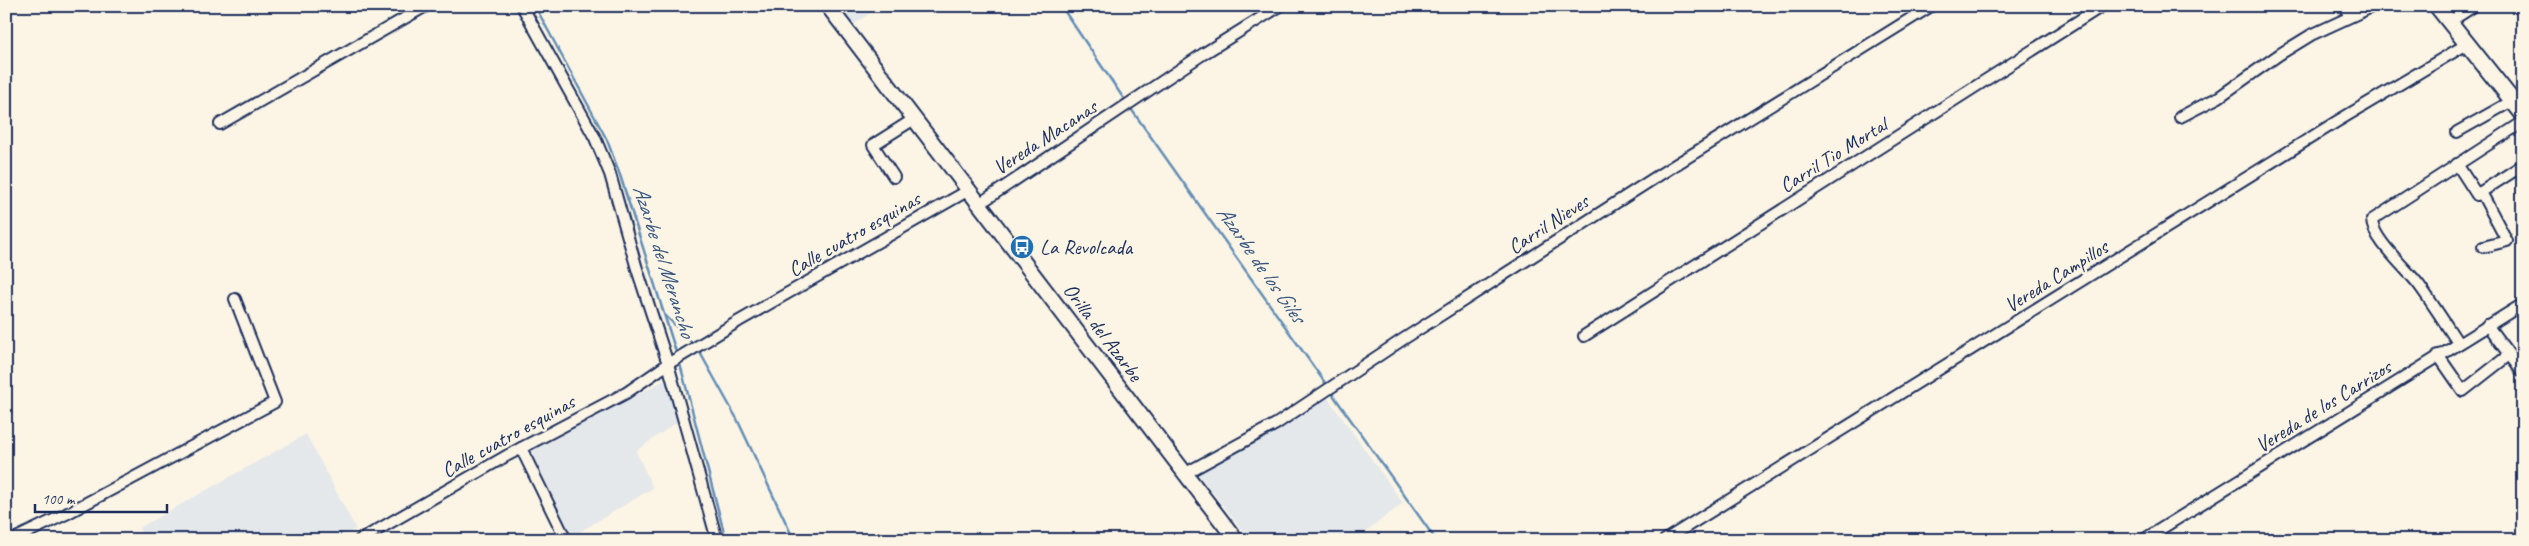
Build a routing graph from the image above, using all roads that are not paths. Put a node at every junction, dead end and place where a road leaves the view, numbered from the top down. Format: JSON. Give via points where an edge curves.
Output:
{"nodes":[{"id":1,"x":426,"y":6,"type":"edge"},
{"id":2,"x":522,"y":6,"type":"edge"},
{"id":3,"x":828,"y":6,"type":"edge"},
{"id":4,"x":1280,"y":6,"type":"edge"},
{"id":5,"x":1931,"y":6,"type":"edge"},
{"id":6,"x":2102,"y":6,"type":"edge"},
{"id":7,"x":2344,"y":6,"type":"edge"},
{"id":8,"x":2374,"y":6,"type":"edge"},
{"id":9,"x":2437,"y":6,"type":"edge"},
{"id":10,"x":2474,"y":6,"type":"edge"},
{"id":11,"x":2349,"y":16,"type":"junction"},
{"id":12,"x":2450,"y":22,"type":"junction"},
{"id":13,"x":2467,"y":44,"type":"junction"},
{"id":14,"x":2512,"y":101,"type":"junction"},
{"id":15,"x":2523,"y":114,"type":"edge"},
{"id":16,"x":2180,"y":117,"type":"dead end"},
{"id":17,"x":914,"y":119,"type":"junction"},
{"id":18,"x":2523,"y":122,"type":"edge"},
{"id":19,"x":220,"y":124,"type":"dead end"},
{"id":20,"x":2457,"y":132,"type":"dead end"},
{"id":21,"x":2457,"y":164,"type":"junction"},
{"id":22,"x":2523,"y":164,"type":"edge"},
{"id":23,"x":894,"y":177,"type":"dead end"},
{"id":24,"x":969,"y":190,"type":"junction"},
{"id":25,"x":2481,"y":192,"type":"junction"},
{"id":26,"x":979,"y":204,"type":"junction"},
{"id":27,"x":2483,"y":247,"type":"dead end"},
{"id":28,"x":235,"y":299,"type":"dead end"},
{"id":29,"x":2523,"y":304,"type":"edge"},
{"id":30,"x":2487,"y":325,"type":"junction"},
{"id":31,"x":1584,"y":336,"type":"dead end"},
{"id":32,"x":2458,"y":343,"type":"junction"},
{"id":33,"x":2438,"y":355,"type":"junction"},
{"id":34,"x":2509,"y":355,"type":"junction"},
{"id":35,"x":673,"y":361,"type":"junction"},
{"id":36,"x":2523,"y":373,"type":"edge"},
{"id":37,"x":522,"y":448,"type":"junction"},
{"id":38,"x":1186,"y":473,"type":"junction"},
{"id":39,"x":12,"y":540,"type":"edge"},
{"id":40,"x":360,"y":540,"type":"edge"},
{"id":41,"x":566,"y":540,"type":"edge"},
{"id":42,"x":717,"y":540,"type":"edge"},
{"id":43,"x":1236,"y":540,"type":"edge"},
{"id":44,"x":1665,"y":540,"type":"edge"},
{"id":45,"x":2143,"y":540,"type":"edge"}],
"edges":[{"from":1,"to":19,"type":"street"},
{"from":2,"to":35,"type":"street","via":[[595,138],[610,174],[637,269]]},
{"from":3,"to":17,"type":"street","name":"Orilla del Azarbe"},
{"from":4,"to":26,"type":"street","name":"Vereda Macanas"},
{"from":5,"to":38,"type":"street","name":"Carril Nieves","via":[[1666,170],[1276,424]]},
{"from":6,"to":31,"type":"street","name":"Carril Tio Mortal"},
{"from":7,"to":11,"type":"street"},
{"from":8,"to":11,"type":"street"},
{"from":9,"to":12,"type":"main road"},
{"from":10,"to":12,"type":"street"},
{"from":11,"to":16,"type":"street","via":[[2303,40],[2219,97]]},
{"from":12,"to":13,"type":"main road"},
{"from":13,"to":14,"type":"main road"},
{"from":13,"to":44,"type":"street","name":"Vereda Campillos","via":[[2336,122]]},
{"from":14,"to":15,"type":"main road"},
{"from":14,"to":20,"type":"street"},
{"from":17,"to":23,"type":"street","via":[[873,145]]},
{"from":17,"to":24,"type":"street","name":"Orilla del Azarbe"},
{"from":18,"to":21,"type":"street"},
{"from":21,"to":25,"type":"street","via":[[2477,195]]},
{"from":21,"to":32,"type":"street","via":[[2372,220],[2372,225],[2428,297]]},
{"from":22,"to":25,"type":"street"},
{"from":24,"to":26,"type":"street","name":"Orilla del Azarbe"},
{"from":24,"to":35,"type":"street","name":"Calle cuatro esquinas"},
{"from":25,"to":27,"type":"street","via":[[2507,241]]},
{"from":26,"to":38,"type":"street","name":"Orilla del Azarbe"},
{"from":28,"to":39,"type":"street","via":[[275,402]]},
{"from":29,"to":30,"type":"street","name":"Vereda de los Carrizos"},
{"from":30,"to":32,"type":"street","name":"Vereda de los Carrizos"},
{"from":30,"to":34,"type":"street"},
{"from":32,"to":33,"type":"street","name":"Vereda de los Carrizos"},
{"from":33,"to":34,"type":"street","via":[[2463,390]]},
{"from":33,"to":45,"type":"street","name":"Vereda de los Carrizos"},
{"from":34,"to":36,"type":"street"},
{"from":35,"to":37,"type":"street","name":"Calle cuatro esquinas","via":[[626,393]]},
{"from":35,"to":42,"type":"street"},
{"from":37,"to":40,"type":"street","name":"Calle cuatro esquinas"},
{"from":37,"to":41,"type":"street"},
{"from":38,"to":43,"type":"street","name":"Orilla del Azarbe"}]}
